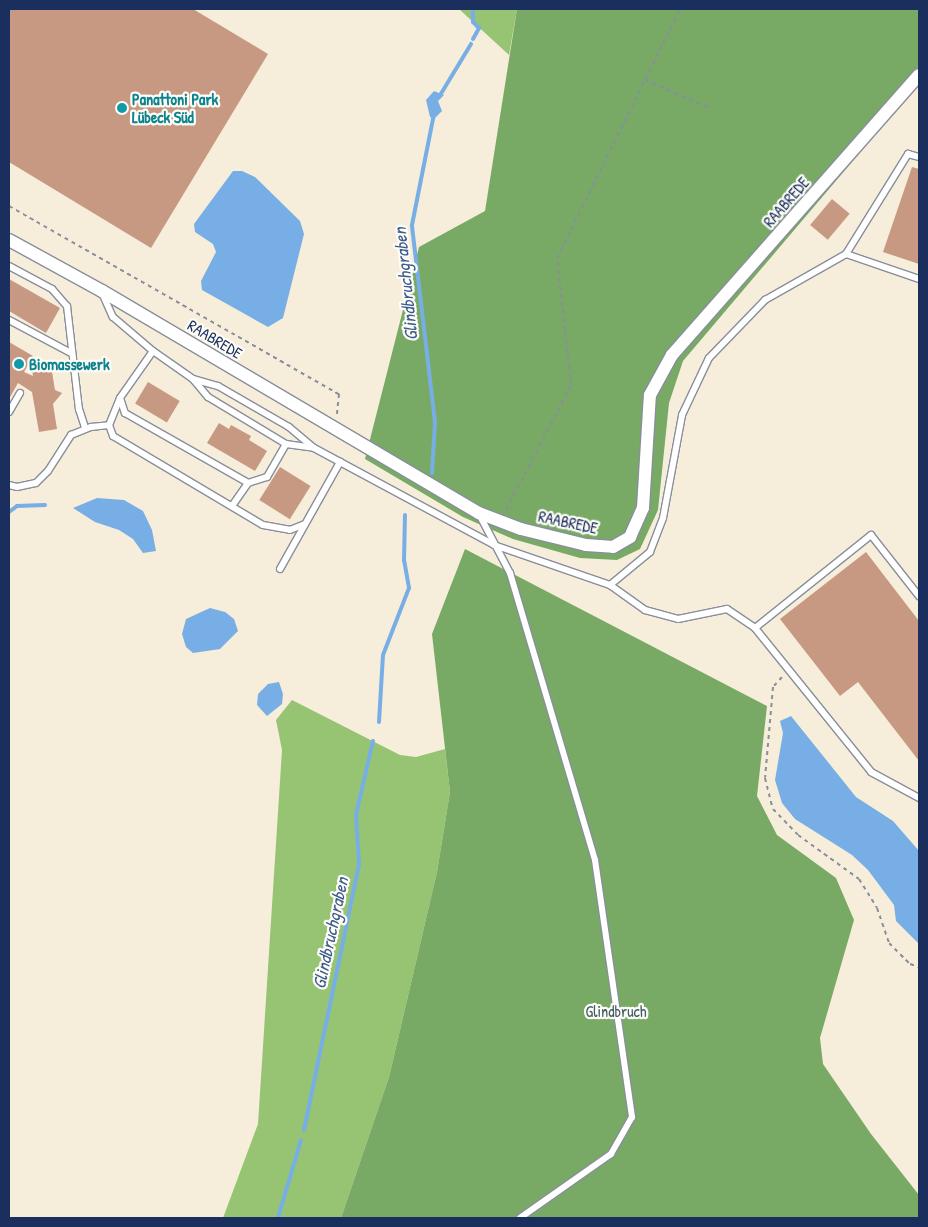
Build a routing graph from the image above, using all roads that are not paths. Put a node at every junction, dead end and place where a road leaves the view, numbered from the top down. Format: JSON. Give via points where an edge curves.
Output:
{"nodes":[{"id":1,"x":919,"y":75,"type":"edge"},
{"id":2,"x":919,"y":157,"type":"edge"},
{"id":3,"x":9,"y":240,"type":"edge"},
{"id":4,"x":846,"y":254,"type":"junction"},
{"id":5,"x":9,"y":266,"type":"edge"},
{"id":6,"x":919,"y":279,"type":"edge"},
{"id":7,"x":102,"y":291,"type":"junction"},
{"id":8,"x":9,"y":320,"type":"edge"},
{"id":9,"x":153,"y":351,"type":"junction"},
{"id":10,"x":71,"y":353,"type":"junction"},
{"id":11,"x":193,"y":379,"type":"junction"},
{"id":12,"x":20,"y":393,"type":"dead end"},
{"id":13,"x":120,"y":398,"type":"junction"},
{"id":14,"x":9,"y":412,"type":"edge"},
{"id":15,"x":110,"y":425,"type":"junction"},
{"id":16,"x":85,"y":428,"type":"junction"},
{"id":17,"x":286,"y":444,"type":"junction"},
{"id":18,"x":314,"y":448,"type":"junction"},
{"id":19,"x":340,"y":462,"type":"junction"},
{"id":20,"x":248,"y":483,"type":"junction"},
{"id":21,"x":9,"y":486,"type":"edge"},
{"id":22,"x":232,"y":506,"type":"junction"},
{"id":23,"x":479,"y":513,"type":"junction"},
{"id":24,"x":305,"y":524,"type":"junction"},
{"id":25,"x":494,"y":545,"type":"junction"},
{"id":26,"x":280,"y":569,"type":"dead end"},
{"id":27,"x":610,"y":585,"type":"junction"},
{"id":28,"x":919,"y":596,"type":"edge"},
{"id":29,"x":755,"y":628,"type":"junction"},
{"id":30,"x":918,"y":795,"type":"edge"},
{"id":31,"x":520,"y":1218,"type":"edge"}],
"edges":[{"from":1,"to":23,"type":"street","name":"RAABREDE","via":[[672,355],[650,395],[643,508],[630,536],[613,547],[586,545]]},
{"from":2,"to":4,"type":"lane","via":[[908,154]]},
{"from":3,"to":7,"type":"street","name":"RAABREDE"},
{"from":4,"to":6,"type":"lane"},
{"from":4,"to":27,"type":"lane","via":[[765,300],[709,358],[682,415],[662,518],[650,552]]},
{"from":5,"to":10,"type":"lane","via":[[52,289],[67,306]]},
{"from":7,"to":9,"type":"lane","via":[[114,317]]},
{"from":7,"to":23,"type":"street","name":"RAABREDE"},
{"from":8,"to":10,"type":"lane"},
{"from":9,"to":11,"type":"lane"},
{"from":9,"to":13,"type":"lane"},
{"from":10,"to":16,"type":"lane"},
{"from":11,"to":17,"type":"lane","via":[[208,398]]},
{"from":11,"to":18,"type":"lane","via":[[226,391],[289,427]]},
{"from":12,"to":14,"type":"lane"},
{"from":13,"to":15,"type":"lane"},
{"from":13,"to":20,"type":"lane","via":[[125,413]]},
{"from":15,"to":16,"type":"lane"},
{"from":15,"to":22,"type":"lane","via":[[113,436]]},
{"from":16,"to":21,"type":"lane","via":[[71,435],[48,472],[36,483]]},
{"from":17,"to":18,"type":"lane"},
{"from":17,"to":20,"type":"lane","via":[[267,477]]},
{"from":18,"to":19,"type":"lane"},
{"from":19,"to":24,"type":"lane"},
{"from":19,"to":25,"type":"lane"},
{"from":20,"to":22,"type":"lane"},
{"from":22,"to":24,"type":"lane","via":[[263,524],[290,530]]},
{"from":23,"to":25,"type":"lane"},
{"from":24,"to":26,"type":"lane"},
{"from":25,"to":27,"type":"lane"},
{"from":25,"to":31,"type":"lane","via":[[510,573],[595,860],[632,1117],[611,1154]]},
{"from":27,"to":29,"type":"lane","via":[[645,610],[678,619],[727,610]]},
{"from":28,"to":29,"type":"lane","via":[[871,535]]},
{"from":29,"to":30,"type":"lane","via":[[871,772]]}]}
